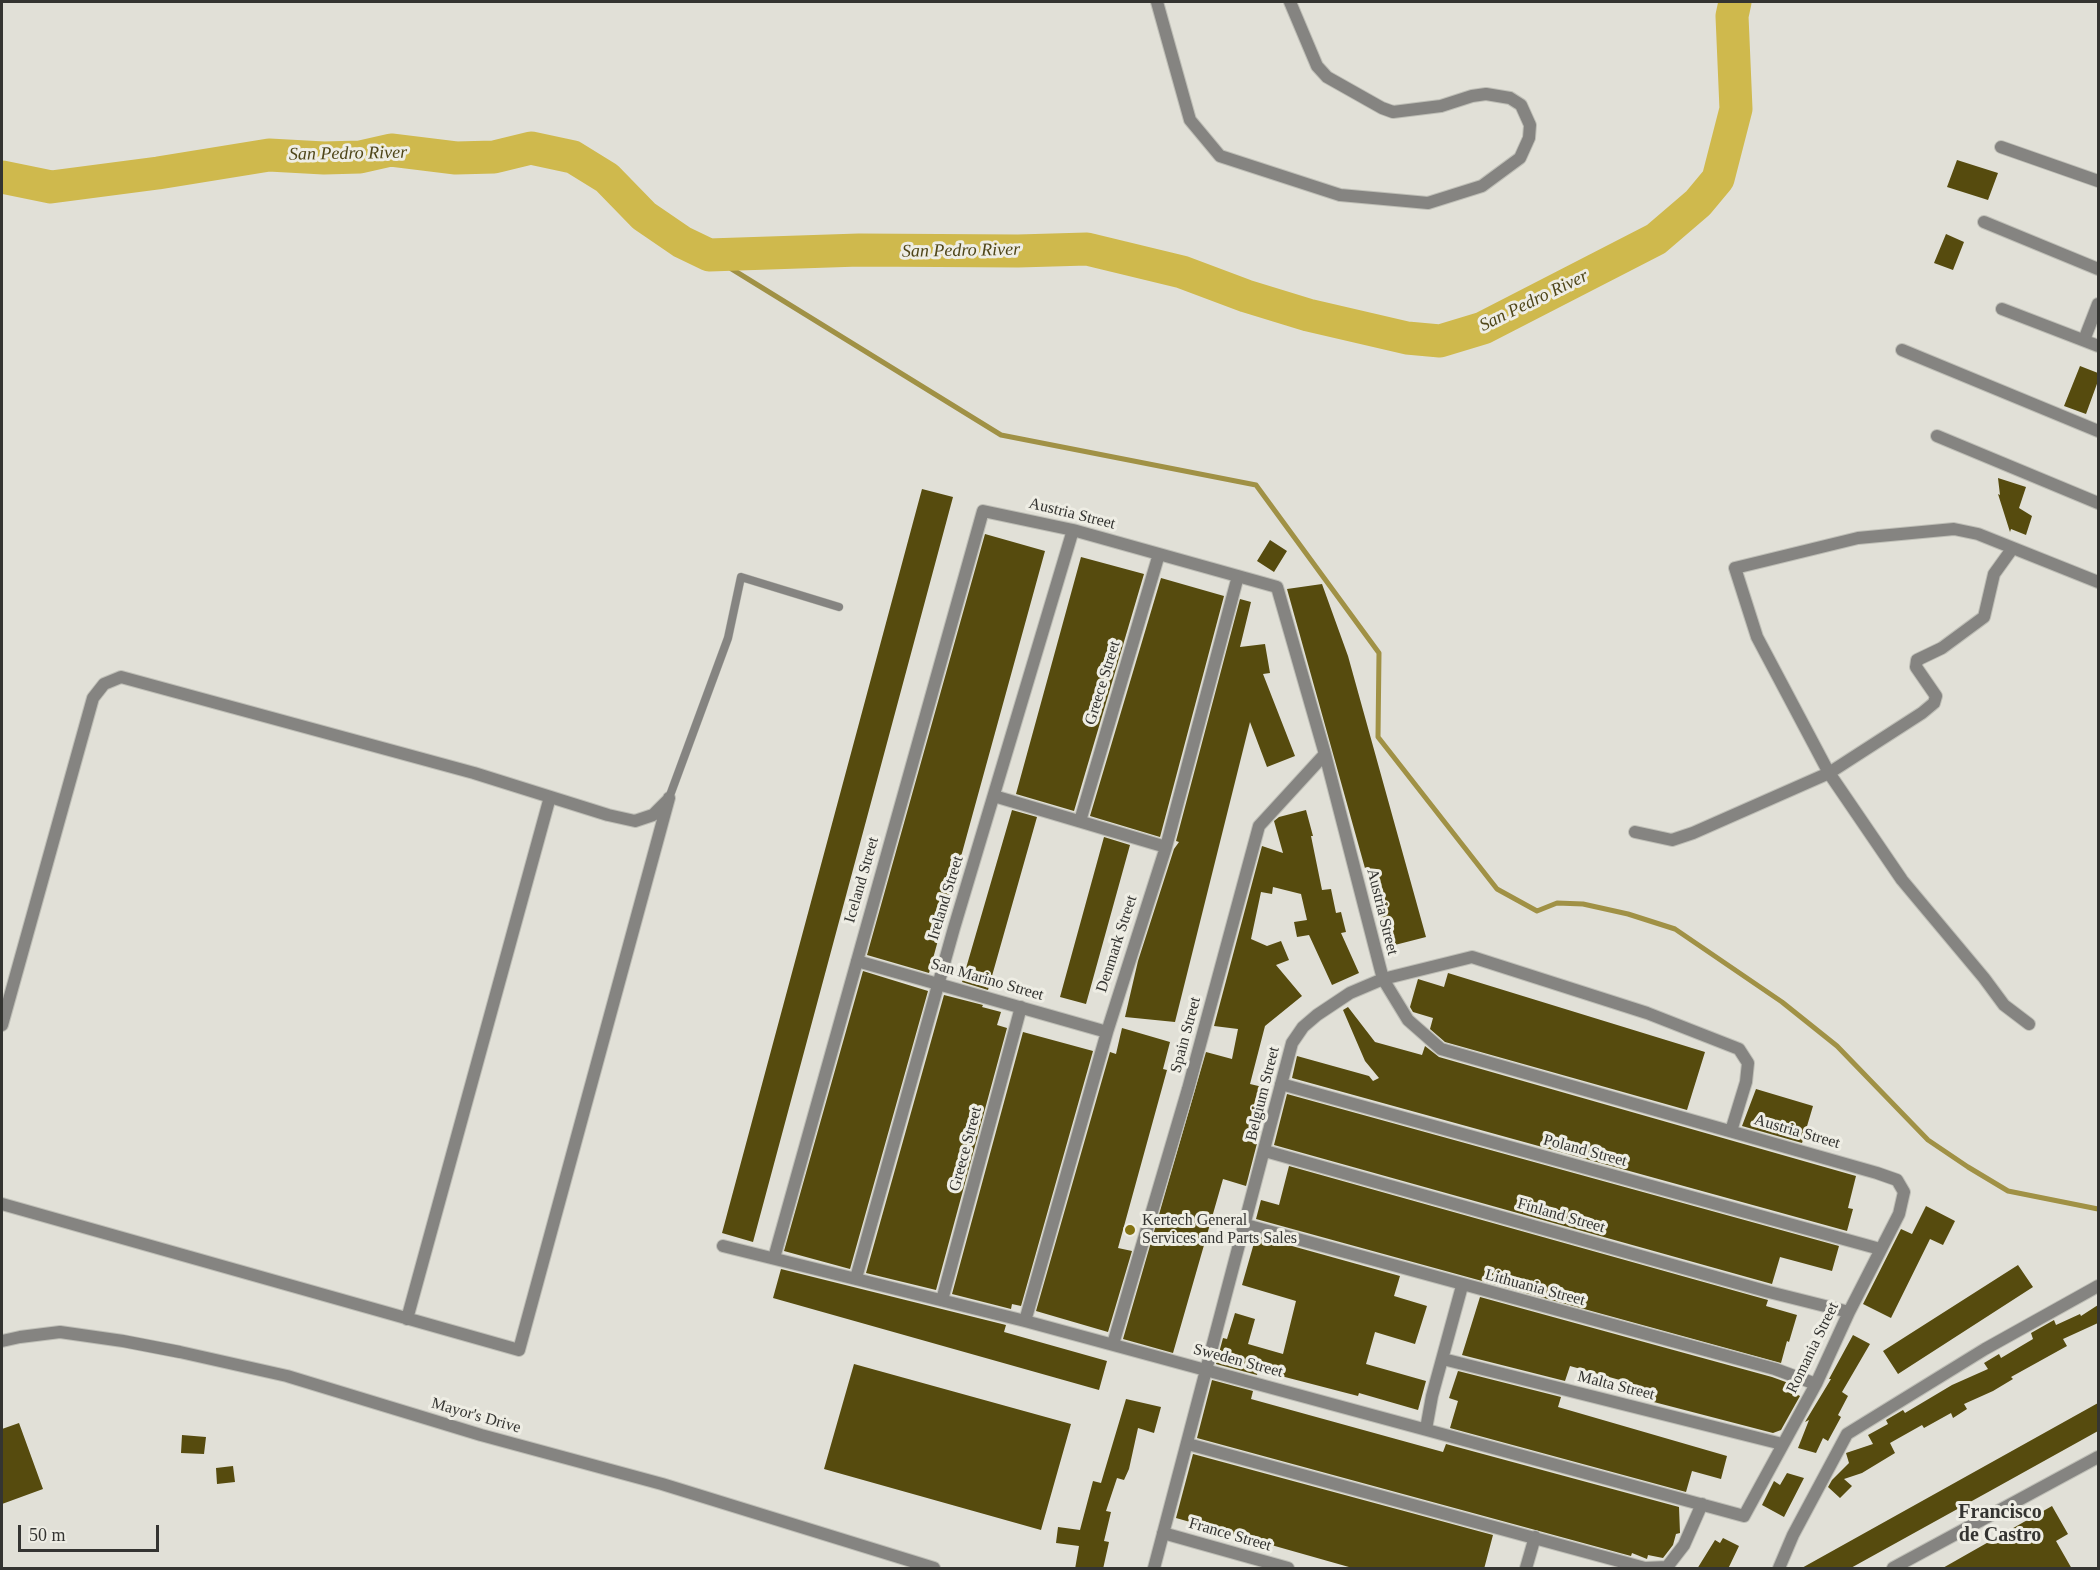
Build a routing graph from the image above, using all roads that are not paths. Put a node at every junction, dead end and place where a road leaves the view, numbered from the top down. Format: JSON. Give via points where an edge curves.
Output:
{"nodes":[{"id":1,"x":1157,"y":2,"type":"edge"},
{"id":2,"x":1290,"y":2,"type":"edge"},
{"id":3,"x":2001,"y":147,"type":"dead end"},
{"id":4,"x":2098,"y":181,"type":"edge"},
{"id":5,"x":1984,"y":222,"type":"dead end"},
{"id":6,"x":2098,"y":269,"type":"edge"},
{"id":7,"x":2098,"y":304,"type":"edge"},
{"id":8,"x":2002,"y":309,"type":"dead end"},
{"id":9,"x":2084,"y":340,"type":"junction"},
{"id":10,"x":2098,"y":346,"type":"edge"},
{"id":11,"x":1902,"y":350,"type":"dead end"},
{"id":12,"x":2098,"y":431,"type":"edge"},
{"id":13,"x":1937,"y":436,"type":"dead end"},
{"id":14,"x":2098,"y":503,"type":"edge"},
{"id":15,"x":983,"y":511,"type":"joint"},
{"id":16,"x":1074,"y":530,"type":"junction"},
{"id":17,"x":2012,"y":549,"type":"junction"},
{"id":18,"x":1159,"y":554,"type":"junction"},
{"id":19,"x":1238,"y":576,"type":"junction"},
{"id":20,"x":2098,"y":582,"type":"edge"},
{"id":21,"x":839,"y":607,"type":"dead end"},
{"id":22,"x":1325,"y":754,"type":"junction"},
{"id":23,"x":1829,"y":773,"type":"junction"},
{"id":24,"x":994,"y":796,"type":"junction"},
{"id":25,"x":550,"y":797,"type":"junction"},
{"id":26,"x":669,"y":798,"type":"junction"},
{"id":27,"x":1080,"y":821,"type":"junction"},
{"id":28,"x":1635,"y":832,"type":"dead end"},
{"id":29,"x":1166,"y":847,"type":"junction"},
{"id":30,"x":857,"y":961,"type":"junction"},
{"id":31,"x":1383,"y":979,"type":"junction"},
{"id":32,"x":938,"y":983,"type":"junction"},
{"id":33,"x":1021,"y":1007,"type":"junction"},
{"id":34,"x":2030,"y":1024,"type":"dead end"},
{"id":35,"x":2,"y":1025,"type":"edge"},
{"id":36,"x":1107,"y":1032,"type":"junction"},
{"id":37,"x":1281,"y":1084,"type":"junction"},
{"id":38,"x":1731,"y":1131,"type":"junction"},
{"id":39,"x":1265,"y":1151,"type":"junction"},
{"id":40,"x":1904,"y":1192,"type":"joint"},
{"id":41,"x":2,"y":1204,"type":"edge"},
{"id":42,"x":1246,"y":1225,"type":"junction"},
{"id":43,"x":723,"y":1246,"type":"dead end"},
{"id":44,"x":1880,"y":1249,"type":"junction"},
{"id":45,"x":774,"y":1258,"type":"junction"},
{"id":46,"x":856,"y":1278,"type":"junction"},
{"id":47,"x":1462,"y":1286,"type":"junction"},
{"id":48,"x":2098,"y":1286,"type":"edge"},
{"id":49,"x":942,"y":1299,"type":"junction"},
{"id":50,"x":1849,"y":1312,"type":"junction"},
{"id":51,"x":407,"y":1318,"type":"junction"},
{"id":52,"x":1025,"y":1321,"type":"junction"},
{"id":53,"x":2,"y":1341,"type":"edge"},
{"id":54,"x":1113,"y":1344,"type":"junction"},
{"id":55,"x":1443,"y":1359,"type":"junction"},
{"id":56,"x":1208,"y":1370,"type":"junction"},
{"id":57,"x":1816,"y":1384,"type":"junction"},
{"id":58,"x":1426,"y":1429,"type":"junction"},
{"id":59,"x":1188,"y":1444,"type":"junction"},
{"id":60,"x":1782,"y":1444,"type":"junction"},
{"id":61,"x":2098,"y":1457,"type":"edge"},
{"id":62,"x":1702,"y":1504,"type":"junction"},
{"id":63,"x":1744,"y":1516,"type":"joint"},
{"id":64,"x":1163,"y":1533,"type":"junction"},
{"id":65,"x":1535,"y":1537,"type":"junction"},
{"id":66,"x":934,"y":1569,"type":"edge"},
{"id":67,"x":1154,"y":1569,"type":"edge"},
{"id":68,"x":1288,"y":1569,"type":"edge"},
{"id":69,"x":1527,"y":1569,"type":"edge"},
{"id":70,"x":1779,"y":1569,"type":"edge"},
{"id":71,"x":1893,"y":1569,"type":"edge"}],
"edges":[{"from":1,"to":2,"type":"street","via":[[1190,120],[1220,156],[1340,195],[1428,202],[1482,186],[1520,158],[1530,125],[1521,105],[1510,98],[1486,94],[1441,106],[1394,112],[1382,108],[1327,77],[1317,66]]},
{"from":3,"to":4,"type":"street"},
{"from":5,"to":6,"type":"street"},
{"from":7,"to":9,"type":"street"},
{"from":8,"to":9,"type":"street"},
{"from":9,"to":10,"type":"street"},
{"from":11,"to":12,"type":"street"},
{"from":13,"to":14,"type":"street"},
{"from":15,"to":16,"type":"street","name":"Austria Street"},
{"from":15,"to":30,"type":"street","name":"Iceland Street"},
{"from":16,"to":18,"type":"street","name":"Austria Street"},
{"from":16,"to":24,"type":"street","name":"Ireland Street"},
{"from":17,"to":20,"type":"street"},
{"from":17,"to":23,"type":"street","via":[[1994,574],[1984,616],[1942,648],[1917,660],[1916,667],[1936,696],[1934,703]]},
{"from":17,"to":23,"type":"street","via":[[1978,534],[1954,529],[1858,538],[1735,568],[1757,636]]},
{"from":18,"to":19,"type":"street","name":"Austria Street"},
{"from":18,"to":27,"type":"street","name":"Greece Street"},
{"from":19,"to":22,"type":"street","name":"Austria Street","via":[[1277,587]]},
{"from":19,"to":29,"type":"street","name":"Denmark Street"},
{"from":21,"to":26,"type":"lane","via":[[741,577],[728,638]]},
{"from":22,"to":31,"type":"street","name":"Austria Street"},
{"from":22,"to":54,"type":"street","name":"Spain Street","via":[[1259,826],[1188,1089]]},
{"from":23,"to":28,"type":"street","via":[[1672,840]]},
{"from":23,"to":34,"type":"street","via":[[1902,880],[2004,1005]]},
{"from":24,"to":27,"type":"street"},
{"from":24,"to":32,"type":"street","name":"Ireland Street"},
{"from":25,"to":26,"type":"street","via":[[635,821],[653,815]]},
{"from":25,"to":35,"type":"street","via":[[121,678],[104,684],[93,698]]},
{"from":25,"to":51,"type":"street"},
{"from":26,"to":51,"type":"street","via":[[519,1350]]},
{"from":27,"to":29,"type":"street"},
{"from":29,"to":36,"type":"street","name":"Denmark Street"},
{"from":30,"to":32,"type":"street","name":"San Marino Street"},
{"from":30,"to":45,"type":"street","name":"Iceland Street"},
{"from":31,"to":37,"type":"street","name":"Belgium Street","via":[[1350,993],[1303,1027],[1292,1043]]},
{"from":31,"to":38,"type":"street","name":"Austria Street","via":[[1408,1020],[1441,1049]]},
{"from":31,"to":38,"type":"street","name":"Belgium Street","via":[[1472,957],[1647,1013],[1739,1049],[1748,1063]]},
{"from":32,"to":33,"type":"street","name":"San Marino Street"},
{"from":32,"to":46,"type":"street","name":"Ireland Street"},
{"from":33,"to":36,"type":"street","name":"San Marino Street"},
{"from":33,"to":49,"type":"street","name":"Greece Street"},
{"from":36,"to":52,"type":"street","name":"Denmark Street"},
{"from":37,"to":39,"type":"street","name":"Belgium Street"},
{"from":37,"to":44,"type":"street","name":"Poland Street"},
{"from":38,"to":40,"type":"street","name":"Austria Street","via":[[1897,1180]]},
{"from":39,"to":42,"type":"street","name":"Belgium Street"},
{"from":39,"to":50,"type":"street","name":"Finland Street"},
{"from":40,"to":44,"type":"street","name":"Romania Street","via":[[1899,1214]]},
{"from":41,"to":51,"type":"street"},
{"from":42,"to":47,"type":"street","name":"Lithuania Street"},
{"from":42,"to":56,"type":"street","name":"Belgium Street"},
{"from":43,"to":45,"type":"street","name":"Sweden Street"},
{"from":44,"to":50,"type":"street","name":"Romania Street"},
{"from":45,"to":46,"type":"street","name":"Sweden Street"},
{"from":46,"to":49,"type":"street","name":"Sweden Street"},
{"from":47,"to":55,"type":"street"},
{"from":47,"to":57,"type":"street","name":"Lithuania Street","via":[[1775,1369]]},
{"from":48,"to":70,"type":"street","via":[[1985,1349],[1847,1434]]},
{"from":49,"to":52,"type":"street","name":"Sweden Street"},
{"from":50,"to":57,"type":"street","name":"Romania Street"},
{"from":52,"to":54,"type":"street","name":"Sweden Street"},
{"from":53,"to":66,"type":"street","name":"Mayor's Drive","via":[[60,1332],[180,1352],[287,1376],[481,1435],[662,1484]]},
{"from":54,"to":56,"type":"street","name":"Sweden Street"},
{"from":55,"to":58,"type":"street"},
{"from":55,"to":60,"type":"street","name":"Malta Street"},
{"from":56,"to":58,"type":"street","name":"Sweden Street"},
{"from":56,"to":59,"type":"street","name":"Belgium Street"},
{"from":57,"to":60,"type":"street","name":"Romania Street"},
{"from":58,"to":62,"type":"street","name":"Sweden Street"},
{"from":59,"to":64,"type":"street","name":"Belgium Street"},
{"from":59,"to":65,"type":"street"},
{"from":60,"to":63,"type":"street","name":"Romania Street"},
{"from":61,"to":71,"type":"street"},
{"from":62,"to":63,"type":"street","name":"Sweden Street"},
{"from":62,"to":65,"type":"street","via":[[1684,1545],[1667,1568],[1645,1568]]},
{"from":64,"to":67,"type":"street","name":"Belgium Street"},
{"from":64,"to":68,"type":"street","name":"France Street"},
{"from":65,"to":69,"type":"street"}]}
